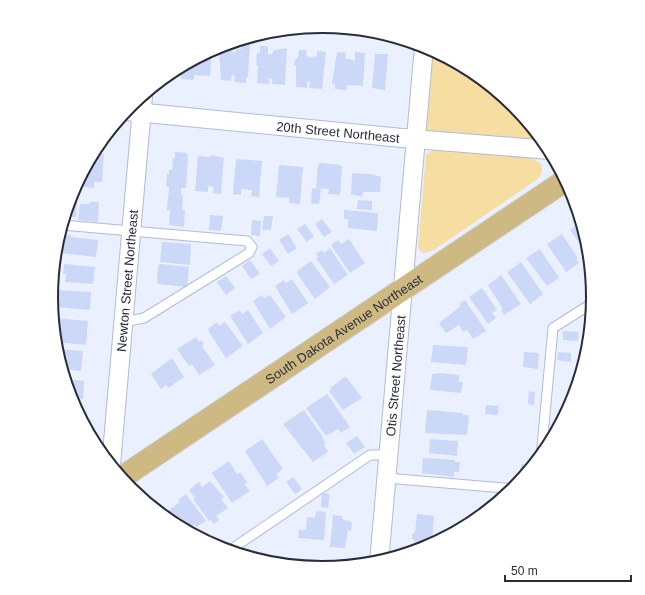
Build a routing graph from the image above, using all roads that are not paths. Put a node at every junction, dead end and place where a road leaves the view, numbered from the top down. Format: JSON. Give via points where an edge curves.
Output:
{"nodes":[{"id":1,"x":423,"y":53,"type":"edge"},
{"id":2,"x":139,"y":106,"type":"edge"},
{"id":3,"x":137,"y":108,"type":"edge"},
{"id":4,"x":416,"y":139,"type":"junction"},
{"id":5,"x":541,"y":149,"type":"edge"},
{"id":6,"x":561,"y":183,"type":"edge"},
{"id":7,"x":68,"y":225,"type":"edge"},
{"id":8,"x":131,"y":230,"type":"junction"},
{"id":9,"x":403,"y":288,"type":"junction"},
{"id":10,"x":586,"y":307,"type":"edge"},
{"id":11,"x":123,"y":322,"type":"junction"},
{"id":12,"x":542,"y":443,"type":"edge"},
{"id":13,"x":388,"y":455,"type":"junction"},
{"id":14,"x":112,"y":457,"type":"edge"},
{"id":15,"x":127,"y":475,"type":"edge"},
{"id":16,"x":386,"y":478,"type":"junction"},
{"id":17,"x":506,"y":488,"type":"edge"},
{"id":18,"x":236,"y":548,"type":"edge"},
{"id":19,"x":379,"y":556,"type":"edge"}],
"edges":[{"from":1,"to":4,"type":"street","name":"Otis Street Northeast"},
{"from":2,"to":4,"type":"street","name":"20th Street Northeast"},
{"from":3,"to":8,"type":"street","name":"Newton Street Northeast"},
{"from":4,"to":5,"type":"street","name":"20th Street Northeast"},
{"from":4,"to":9,"type":"street","name":"Otis Street Northeast"},
{"from":6,"to":9,"type":"main road","name":"South Dakota Avenue Northeast"},
{"from":7,"to":8,"type":"lane"},
{"from":8,"to":11,"type":"street","name":"Newton Street Northeast"},
{"from":8,"to":11,"type":"lane","via":[[247,241],[252,247],[249,253],[144,318]]},
{"from":9,"to":13,"type":"street","name":"Otis Street Northeast"},
{"from":9,"to":15,"type":"main road","name":"South Dakota Avenue Northeast"},
{"from":10,"to":12,"type":"lane","via":[[554,328]]},
{"from":11,"to":14,"type":"street","name":"Newton Street Northeast"},
{"from":13,"to":16,"type":"street","name":"Otis Street Northeast"},
{"from":13,"to":18,"type":"lane","via":[[370,455]]},
{"from":16,"to":17,"type":"lane"},
{"from":16,"to":19,"type":"street","name":"Otis Street Northeast"}]}
